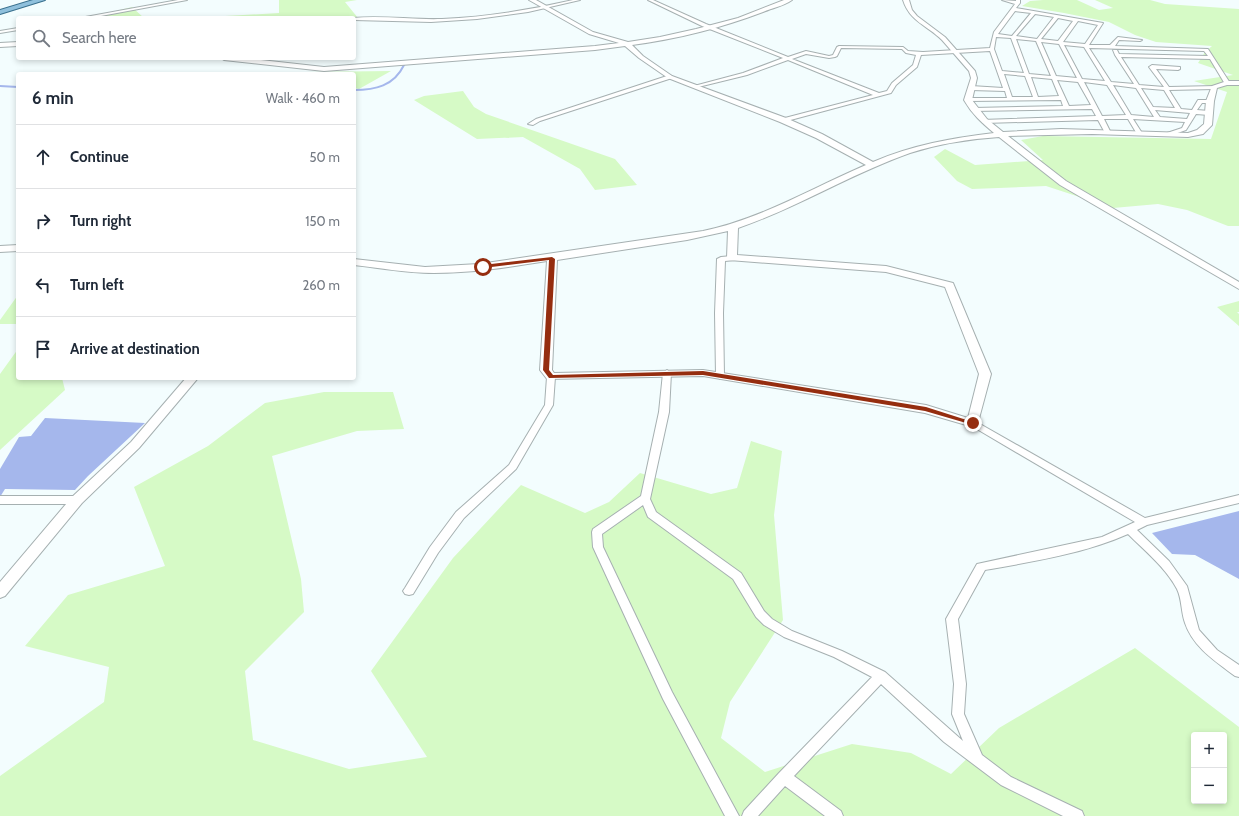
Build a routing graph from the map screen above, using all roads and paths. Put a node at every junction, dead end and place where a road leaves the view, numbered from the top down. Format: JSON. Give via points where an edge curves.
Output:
{"nodes":[{"id":1,"x":41,"y":0,"type":"edge"},
{"id":2,"x":185,"y":0,"type":"edge"},
{"id":3,"x":532,"y":0,"type":"edge"},
{"id":4,"x":578,"y":0,"type":"edge"},
{"id":5,"x":650,"y":0,"type":"edge"},
{"id":6,"x":789,"y":0,"type":"edge"},
{"id":7,"x":906,"y":0,"type":"edge"},
{"id":8,"x":1004,"y":0,"type":"edge"},
{"id":9,"x":1018,"y":2,"type":"edge"},
{"id":10,"x":546,"y":8,"type":"junction"},
{"id":11,"x":1013,"y":9,"type":"junction"},
{"id":12,"x":0,"y":12,"type":"edge"},
{"id":13,"x":1034,"y":12,"type":"junction"},
{"id":14,"x":93,"y":16,"type":"edge"},
{"id":15,"x":1056,"y":16,"type":"junction"},
{"id":16,"x":356,"y":19,"type":"edge"},
{"id":17,"x":1077,"y":19,"type":"junction"},
{"id":18,"x":710,"y":28,"type":"junction"},
{"id":19,"x":16,"y":29,"type":"edge"},
{"id":20,"x":0,"y":32,"type":"edge"},
{"id":21,"x":995,"y":35,"type":"junction"},
{"id":22,"x":1013,"y":37,"type":"junction"},
{"id":23,"x":1038,"y":40,"type":"junction"},
{"id":24,"x":1140,"y":40,"type":"dead end"},
{"id":25,"x":1060,"y":42,"type":"junction"},
{"id":26,"x":626,"y":43,"type":"junction"},
{"id":27,"x":16,"y":44,"type":"edge"},
{"id":28,"x":0,"y":45,"type":"edge"},
{"id":29,"x":1086,"y":46,"type":"junction"},
{"id":30,"x":1112,"y":46,"type":"junction"},
{"id":31,"x":992,"y":49,"type":"junction"},
{"id":32,"x":954,"y":52,"type":"junction"},
{"id":33,"x":919,"y":54,"type":"junction"},
{"id":34,"x":1117,"y":54,"type":"junction"},
{"id":35,"x":787,"y":58,"type":"junction"},
{"id":36,"x":1211,"y":58,"type":"junction"},
{"id":37,"x":240,"y":60,"type":"edge"},
{"id":38,"x":1178,"y":68,"type":"dead end"},
{"id":39,"x":1000,"y":72,"type":"junction"},
{"id":40,"x":1028,"y":75,"type":"junction"},
{"id":41,"x":670,"y":77,"type":"junction"},
{"id":42,"x":1054,"y":78,"type":"junction"},
{"id":43,"x":1081,"y":81,"type":"junction"},
{"id":44,"x":1227,"y":83,"type":"junction"},
{"id":45,"x":1239,"y":83,"type":"edge"},
{"id":46,"x":1110,"y":84,"type":"junction"},
{"id":47,"x":696,"y":87,"type":"junction"},
{"id":48,"x":1138,"y":87,"type":"junction"},
{"id":49,"x":1214,"y":87,"type":"junction"},
{"id":50,"x":971,"y":88,"type":"junction"},
{"id":51,"x":1167,"y":89,"type":"junction"},
{"id":52,"x":1006,"y":90,"type":"junction"},
{"id":53,"x":879,"y":94,"type":"junction"},
{"id":54,"x":1036,"y":98,"type":"junction"},
{"id":55,"x":1063,"y":98,"type":"junction"},
{"id":56,"x":1010,"y":99,"type":"junction"},
{"id":57,"x":968,"y":100,"type":"junction"},
{"id":58,"x":1210,"y":102,"type":"junction"},
{"id":59,"x":1094,"y":107,"type":"junction"},
{"id":60,"x":1067,"y":108,"type":"junction"},
{"id":61,"x":1151,"y":108,"type":"junction"},
{"id":62,"x":974,"y":110,"type":"junction"},
{"id":63,"x":1179,"y":110,"type":"junction"},
{"id":64,"x":1196,"y":111,"type":"junction"},
{"id":65,"x":1209,"y":113,"type":"junction"},
{"id":66,"x":1130,"y":117,"type":"junction"},
{"id":67,"x":1100,"y":118,"type":"junction"},
{"id":68,"x":1158,"y":119,"type":"junction"},
{"id":69,"x":783,"y":120,"type":"junction"},
{"id":70,"x":984,"y":121,"type":"junction"},
{"id":71,"x":1189,"y":121,"type":"junction"},
{"id":72,"x":531,"y":124,"type":"dead end"},
{"id":73,"x":1107,"y":131,"type":"junction"},
{"id":74,"x":1139,"y":133,"type":"junction"},
{"id":75,"x":998,"y":134,"type":"junction"},
{"id":76,"x":1169,"y":134,"type":"junction"},
{"id":77,"x":871,"y":164,"type":"junction"},
{"id":78,"x":733,"y":227,"type":"junction"},
{"id":79,"x":16,"y":248,"type":"edge"},
{"id":80,"x":0,"y":249,"type":"edge"},
{"id":81,"x":732,"y":258,"type":"junction"},
{"id":82,"x":552,"y":259,"type":"junction"},
{"id":83,"x":356,"y":262,"type":"edge"},
{"id":84,"x":1239,"y":286,"type":"edge"},
{"id":85,"x":667,"y":373,"type":"junction"},
{"id":86,"x":551,"y":376,"type":"junction"},
{"id":87,"x":720,"y":376,"type":"junction"},
{"id":88,"x":190,"y":380,"type":"edge"},
{"id":89,"x":973,"y":423,"type":"junction"},
{"id":90,"x":646,"y":497,"type":"junction"},
{"id":91,"x":1239,"y":499,"type":"edge"},
{"id":92,"x":0,"y":500,"type":"edge"},
{"id":93,"x":77,"y":500,"type":"junction"},
{"id":94,"x":1144,"y":522,"type":"junction"},
{"id":95,"x":1129,"y":528,"type":"junction"},
{"id":96,"x":409,"y":591,"type":"dead end"},
{"id":97,"x":0,"y":592,"type":"edge"},
{"id":98,"x":1239,"y":672,"type":"edge"},
{"id":99,"x":881,"y":676,"type":"junction"},
{"id":100,"x":976,"y":758,"type":"junction"},
{"id":101,"x":784,"y":777,"type":"junction"},
{"id":102,"x":732,"y":816,"type":"edge"},
{"id":103,"x":749,"y":816,"type":"edge"},
{"id":104,"x":836,"y":816,"type":"edge"},
{"id":105,"x":1077,"y":816,"type":"edge"}],
"edges":[{"from":1,"to":12,"type":"main road"},
{"from":2,"to":14,"type":"street"},
{"from":3,"to":10,"type":"street"},
{"from":4,"to":10,"type":"street"},
{"from":5,"to":18,"type":"street"},
{"from":6,"to":18,"type":"street"},
{"from":7,"to":32,"type":"street","via":[[909,10],[915,17],[943,38]]},
{"from":8,"to":9,"type":"street"},
{"from":9,"to":11,"type":"street"},
{"from":10,"to":16,"type":"street","via":[[508,15],[444,20]]},
{"from":10,"to":26,"type":"street","via":[[591,33]]},
{"from":11,"to":13,"type":"street"},
{"from":11,"to":21,"type":"street","via":[[997,28]]},
{"from":13,"to":15,"type":"street"},
{"from":13,"to":22,"type":"street"},
{"from":15,"to":17,"type":"street"},
{"from":15,"to":23,"type":"street"},
{"from":17,"to":25,"type":"street"},
{"from":17,"to":29,"type":"street","via":[[1101,24]]},
{"from":18,"to":26,"type":"street","via":[[660,39]]},
{"from":18,"to":35,"type":"street"},
{"from":19,"to":20,"type":"street"},
{"from":21,"to":22,"type":"street"},
{"from":21,"to":31,"type":"street"},
{"from":22,"to":23,"type":"street"},
{"from":22,"to":40,"type":"street"},
{"from":23,"to":25,"type":"street"},
{"from":23,"to":42,"type":"street"},
{"from":24,"to":30,"type":"street","via":[[1118,38]]},
{"from":25,"to":29,"type":"street"},
{"from":25,"to":43,"type":"street"},
{"from":26,"to":37,"type":"street","via":[[561,51],[337,69]]},
{"from":26,"to":41,"type":"street"},
{"from":27,"to":28,"type":"street"},
{"from":29,"to":30,"type":"street"},
{"from":29,"to":46,"type":"street"},
{"from":30,"to":34,"type":"street"},
{"from":30,"to":36,"type":"street","via":[[1206,50]]},
{"from":31,"to":32,"type":"street"},
{"from":31,"to":39,"type":"street"},
{"from":32,"to":33,"type":"street"},
{"from":32,"to":50,"type":"street","via":[[972,71],[974,78]]},
{"from":33,"to":35,"type":"street","via":[[908,53],[903,48],[839,47],[835,56],[829,58],[806,52]]},
{"from":33,"to":53,"type":"street","via":[[915,66],[894,84],[889,92]]},
{"from":34,"to":36,"type":"street"},
{"from":34,"to":48,"type":"street"},
{"from":35,"to":47,"type":"street","via":[[745,74]]},
{"from":35,"to":53,"type":"street"},
{"from":36,"to":44,"type":"street"},
{"from":38,"to":51,"type":"street","via":[[1152,67]]},
{"from":39,"to":40,"type":"street"},
{"from":39,"to":52,"type":"street"},
{"from":40,"to":42,"type":"street"},
{"from":40,"to":54,"type":"street"},
{"from":41,"to":47,"type":"street"},
{"from":41,"to":72,"type":"street"},
{"from":42,"to":43,"type":"street"},
{"from":42,"to":55,"type":"street"},
{"from":43,"to":46,"type":"street"},
{"from":43,"to":59,"type":"street"},
{"from":44,"to":45,"type":"street"},
{"from":44,"to":49,"type":"street"},
{"from":46,"to":48,"type":"street"},
{"from":46,"to":66,"type":"street"},
{"from":47,"to":69,"type":"street"},
{"from":48,"to":51,"type":"street"},
{"from":48,"to":61,"type":"street"},
{"from":49,"to":51,"type":"street"},
{"from":49,"to":58,"type":"street"},
{"from":50,"to":52,"type":"street"},
{"from":50,"to":57,"type":"street"},
{"from":51,"to":63,"type":"street"},
{"from":52,"to":56,"type":"street"},
{"from":53,"to":69,"type":"street"},
{"from":54,"to":55,"type":"street"},
{"from":54,"to":56,"type":"street"},
{"from":55,"to":60,"type":"street"},
{"from":56,"to":57,"type":"street"},
{"from":57,"to":62,"type":"street"},
{"from":58,"to":64,"type":"street","via":[[1200,101]]},
{"from":58,"to":65,"type":"street"},
{"from":59,"to":60,"type":"street"},
{"from":59,"to":67,"type":"street"},
{"from":60,"to":62,"type":"street"},
{"from":61,"to":63,"type":"street"},
{"from":61,"to":68,"type":"street"},
{"from":62,"to":70,"type":"street"},
{"from":63,"to":64,"type":"street"},
{"from":64,"to":65,"type":"street"},
{"from":64,"to":71,"type":"street"},
{"from":65,"to":76,"type":"street","via":[[1208,125],[1200,132]]},
{"from":66,"to":67,"type":"street"},
{"from":66,"to":68,"type":"street"},
{"from":66,"to":74,"type":"street"},
{"from":67,"to":70,"type":"street"},
{"from":67,"to":73,"type":"street"},
{"from":68,"to":71,"type":"street"},
{"from":69,"to":77,"type":"street"},
{"from":70,"to":75,"type":"street"},
{"from":71,"to":76,"type":"street","via":[[1184,129]]},
{"from":73,"to":74,"type":"street"},
{"from":73,"to":75,"type":"street"},
{"from":74,"to":76,"type":"street"},
{"from":75,"to":77,"type":"street","via":[[932,144]]},
{"from":75,"to":84,"type":"street","via":[[1063,183]]},
{"from":77,"to":78,"type":"street","via":[[775,211]]},
{"from":78,"to":81,"type":"street"},
{"from":78,"to":82,"type":"street"},
{"from":79,"to":80,"type":"street"},
{"from":81,"to":87,"type":"street","via":[[721,259]]},
{"from":81,"to":89,"type":"street","via":[[886,269],[949,285],[985,374]]},
{"from":82,"to":83,"type":"street","via":[[436,270]]},
{"from":82,"to":86,"type":"street","via":[[546,370]]},
{"from":85,"to":86,"type":"street"},
{"from":85,"to":87,"type":"street","via":[[703,373]]},
{"from":85,"to":90,"type":"street","via":[[664,412]]},
{"from":86,"to":96,"type":"street","via":[[549,405],[513,467],[460,515],[434,550]]},
{"from":87,"to":89,"type":"street","via":[[926,410]]},
{"from":88,"to":93,"type":"street","via":[[135,445]]},
{"from":89,"to":94,"type":"street"},
{"from":90,"to":99,"type":"street","via":[[652,514],[737,576],[760,614],[768,622],[788,634],[838,654]]},
{"from":90,"to":102,"type":"street","via":[[597,532],[598,547],[667,695]]},
{"from":91,"to":94,"type":"street"},
{"from":92,"to":93,"type":"street"},
{"from":93,"to":97,"type":"street"},
{"from":94,"to":95,"type":"street"},
{"from":95,"to":98,"type":"street","via":[[1165,564],[1183,589],[1194,632],[1213,653]]},
{"from":95,"to":100,"type":"street","via":[[1105,540],[981,567],[952,620],[960,684],[958,714]]},
{"from":99,"to":100,"type":"street","via":[[949,738]]},
{"from":99,"to":101,"type":"street"},
{"from":100,"to":105,"type":"street","via":[[1006,781]]},
{"from":101,"to":103,"type":"street"},
{"from":101,"to":104,"type":"street"}]}
